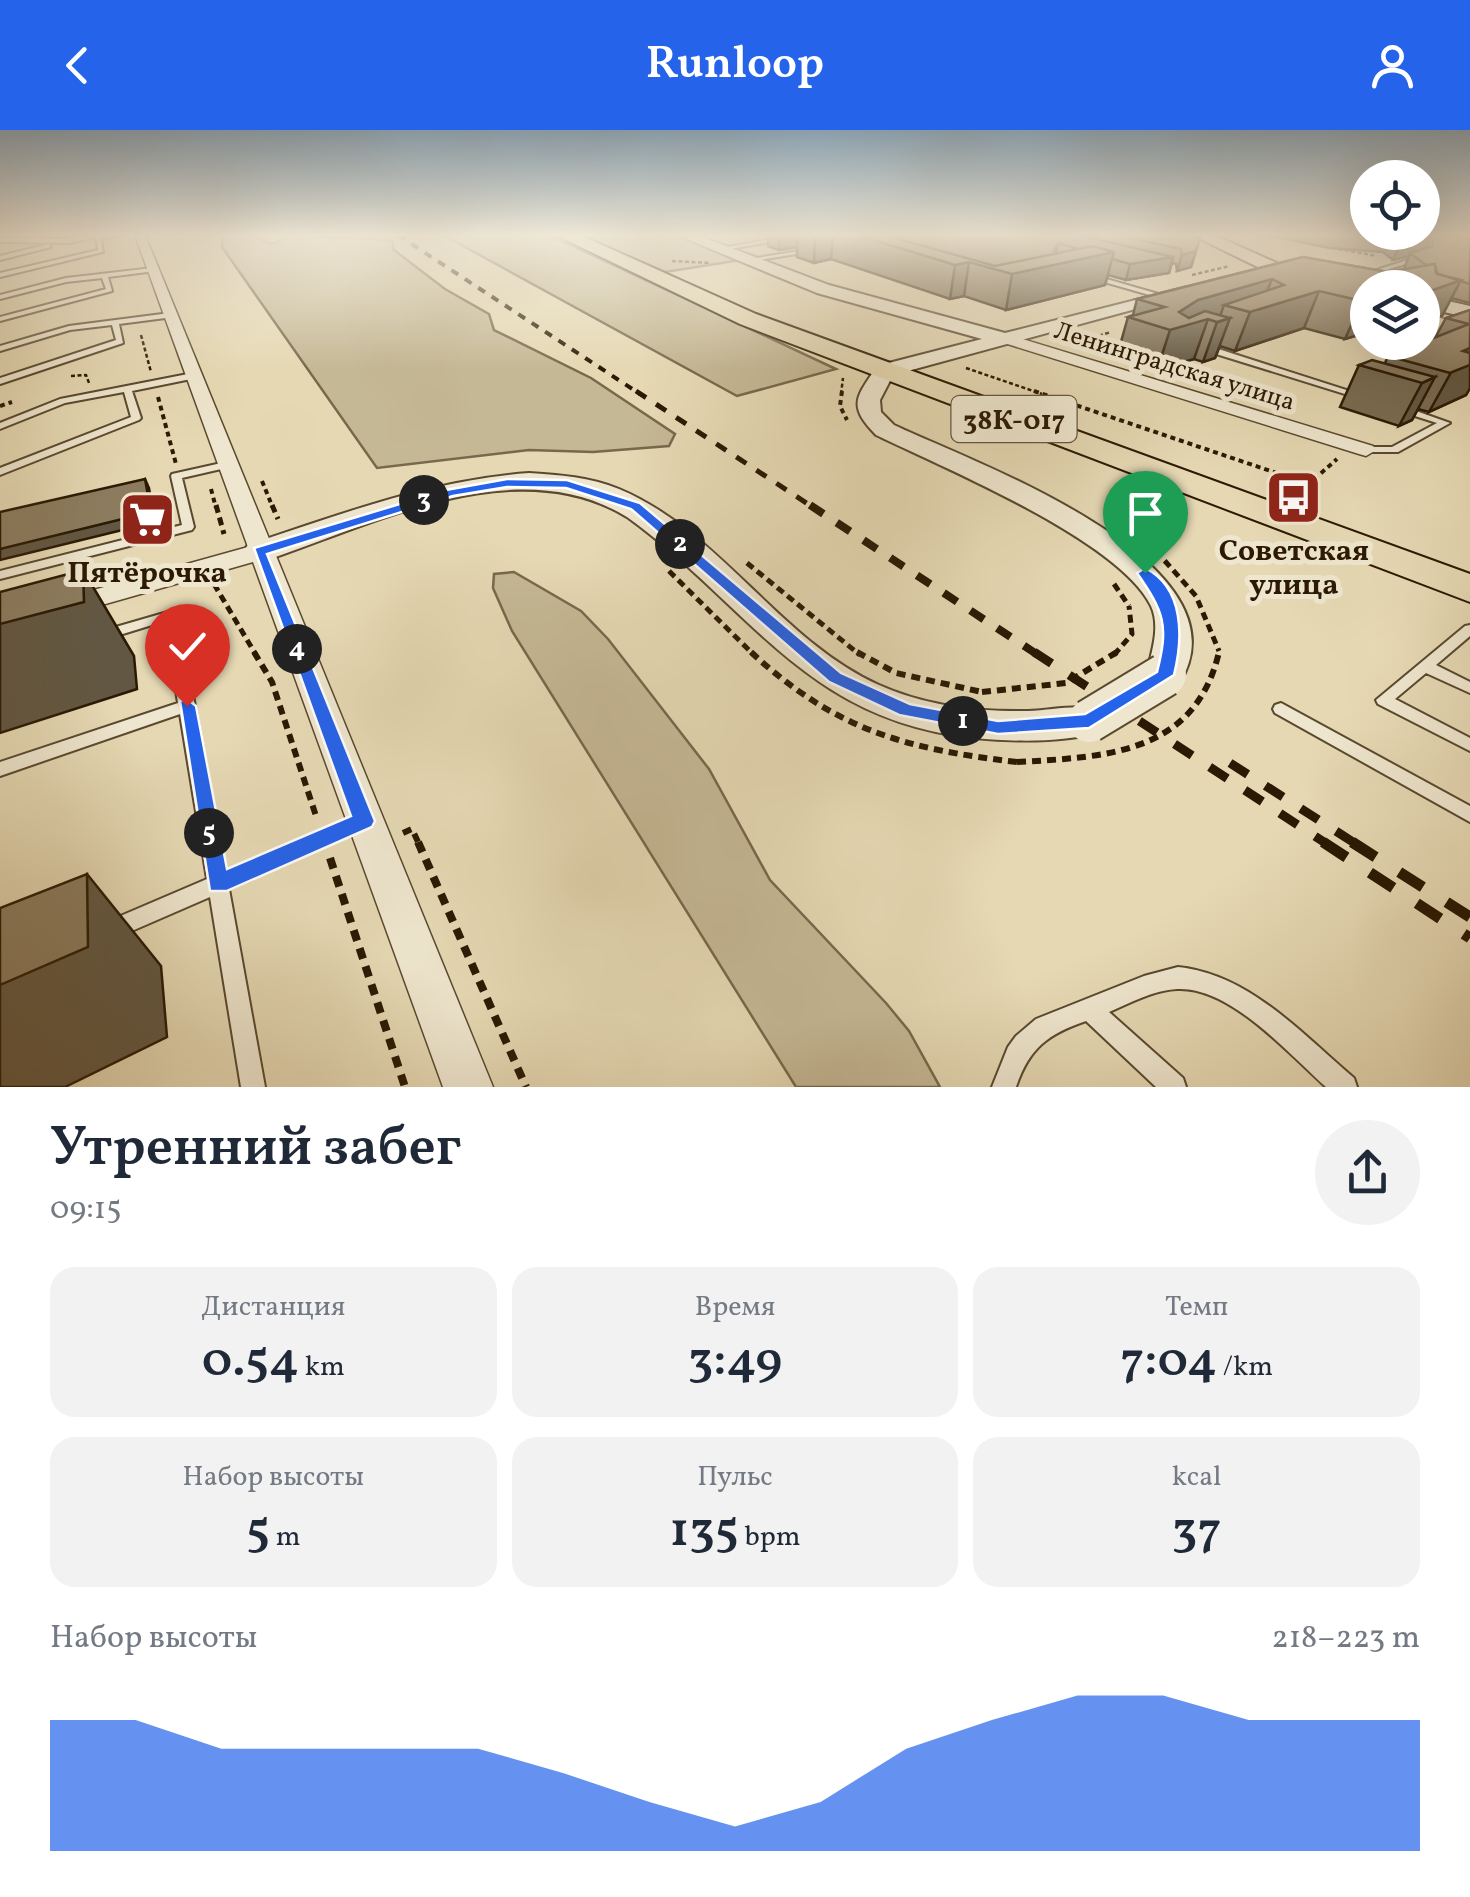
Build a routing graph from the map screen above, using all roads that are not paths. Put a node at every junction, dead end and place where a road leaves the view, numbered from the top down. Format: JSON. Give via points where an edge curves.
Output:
{"nodes":[{"id":1,"x":86,"y":280,"type":"edge"},
{"id":2,"x":106,"y":280,"type":"edge"},
{"id":3,"x":157,"y":280,"type":"edge"},
{"id":4,"x":662,"y":280,"type":"edge"},
{"id":5,"x":790,"y":280,"type":"edge"},
{"id":6,"x":1109,"y":280,"type":"edge"},
{"id":7,"x":1327,"y":280,"type":"edge"},
{"id":8,"x":1347,"y":280,"type":"edge"},
{"id":9,"x":1192,"y":282,"type":"edge"},
{"id":10,"x":1339,"y":282,"type":"junction"},
{"id":11,"x":1350,"y":285,"type":"edge"},
{"id":12,"x":1160,"y":296,"type":"junction"},
{"id":13,"x":0,"y":297,"type":"edge"},
{"id":14,"x":1440,"y":305,"type":"edge"},
{"id":15,"x":1470,"y":312,"type":"edge"},
{"id":16,"x":170,"y":315,"type":"junction"},
{"id":17,"x":0,"y":319,"type":"edge"},
{"id":18,"x":115,"y":323,"type":"junction"},
{"id":19,"x":1208,"y":337,"type":"edge"},
{"id":20,"x":1006,"y":339,"type":"junction"},
{"id":21,"x":0,"y":349,"type":"edge"},
{"id":22,"x":885,"y":371,"type":"junction"},
{"id":23,"x":193,"y":376,"type":"junction"},
{"id":24,"x":0,"y":381,"type":"edge"},
{"id":25,"x":127,"y":389,"type":"junction"},
{"id":26,"x":1372,"y":400,"type":"edge"},
{"id":27,"x":1390,"y":406,"type":"edge"},
{"id":28,"x":0,"y":426,"type":"edge"},
{"id":29,"x":1359,"y":448,"type":"joint"},
{"id":30,"x":216,"y":467,"type":"junction"},
{"id":31,"x":0,"y":472,"type":"edge"},
{"id":32,"x":259,"y":552,"type":"junction"},
{"id":33,"x":0,"y":576,"type":"edge"},
{"id":34,"x":1470,"y":589,"type":"edge"},
{"id":35,"x":0,"y":625,"type":"edge"},
{"id":36,"x":1467,"y":635,"type":"edge"},
{"id":37,"x":76,"y":643,"type":"edge"},
{"id":38,"x":1426,"y":666,"type":"junction"},
{"id":39,"x":1470,"y":688,"type":"edge"},
{"id":40,"x":187,"y":706,"type":"junction"},
{"id":41,"x":1281,"y":708,"type":"dead end"},
{"id":42,"x":1470,"y":745,"type":"edge"},
{"id":43,"x":0,"y":769,"type":"edge"},
{"id":44,"x":1470,"y":815,"type":"edge"},
{"id":45,"x":364,"y":821,"type":"junction"},
{"id":46,"x":218,"y":884,"type":"junction"},
{"id":47,"x":91,"y":938,"type":"edge"},
{"id":48,"x":1089,"y":1009,"type":"junction"},
{"id":49,"x":253,"y":1087,"type":"edge"},
{"id":50,"x":468,"y":1087,"type":"edge"},
{"id":51,"x":1004,"y":1087,"type":"edge"},
{"id":52,"x":1174,"y":1087,"type":"edge"},
{"id":53,"x":1345,"y":1087,"type":"edge"}],
"edges":[{"from":1,"to":13,"type":"lane"},
{"from":2,"to":17,"type":"lane","via":[[110,290]]},
{"from":3,"to":16,"type":"street"},
{"from":4,"to":22,"type":"main road","number":"38К-017"},
{"from":5,"to":20,"type":"street","name":"Ленинградская улица"},
{"from":6,"to":12,"type":"lane"},
{"from":7,"to":10,"type":"main road"},
{"from":8,"to":10,"type":"lane"},
{"from":9,"to":12,"type":"street"},
{"from":10,"to":11,"type":"main road"},
{"from":12,"to":20,"type":"street"},
{"from":14,"to":15,"type":"main road"},
{"from":16,"to":18,"type":"lane"},
{"from":16,"to":23,"type":"street"},
{"from":18,"to":21,"type":"lane","via":[[69,328]]},
{"from":18,"to":24,"type":"lane","via":[[120,342]]},
{"from":19,"to":26,"type":"lane","via":[[1190,343]]},
{"from":20,"to":22,"type":"street"},
{"from":20,"to":29,"type":"street","name":"Ленинградская улица"},
{"from":22,"to":32,"type":"street","bridge":true,"via":[[868,400],[869,414],[885,430],[1104,542],[1145,573],[1170,609],[1174,642],[1165,675],[1089,721],[998,728],[906,710],[835,678],[636,506],[567,484],[507,483],[451,492]]},
{"from":22,"to":34,"type":"main road","number":"38К-017"},
{"from":23,"to":25,"type":"lane"},
{"from":23,"to":30,"type":"street"},
{"from":25,"to":28,"type":"lane","via":[[63,401]]},
{"from":25,"to":31,"type":"lane","via":[[136,418]]},
{"from":27,"to":29,"type":"lane","via":[[1445,423],[1394,450]]},
{"from":30,"to":32,"type":"street"},
{"from":30,"to":33,"type":"lane","via":[[179,476],[188,527]]},
{"from":32,"to":35,"type":"street"},
{"from":32,"to":45,"type":"street"},
{"from":36,"to":38,"type":"lane"},
{"from":37,"to":40,"type":"lane","via":[[172,615]]},
{"from":38,"to":39,"type":"lane"},
{"from":38,"to":42,"type":"lane","via":[[1384,700]]},
{"from":40,"to":43,"type":"lane"},
{"from":40,"to":46,"type":"lane"},
{"from":41,"to":44,"type":"lane"},
{"from":45,"to":46,"type":"lane"},
{"from":45,"to":50,"type":"street"},
{"from":46,"to":47,"type":"lane"},
{"from":46,"to":49,"type":"lane"},
{"from":48,"to":51,"type":"lane","via":[[1055,1019],[1024,1041]]},
{"from":48,"to":52,"type":"lane"},
{"from":48,"to":53,"type":"lane","via":[[1176,978],[1202,979],[1234,994]]}]}
